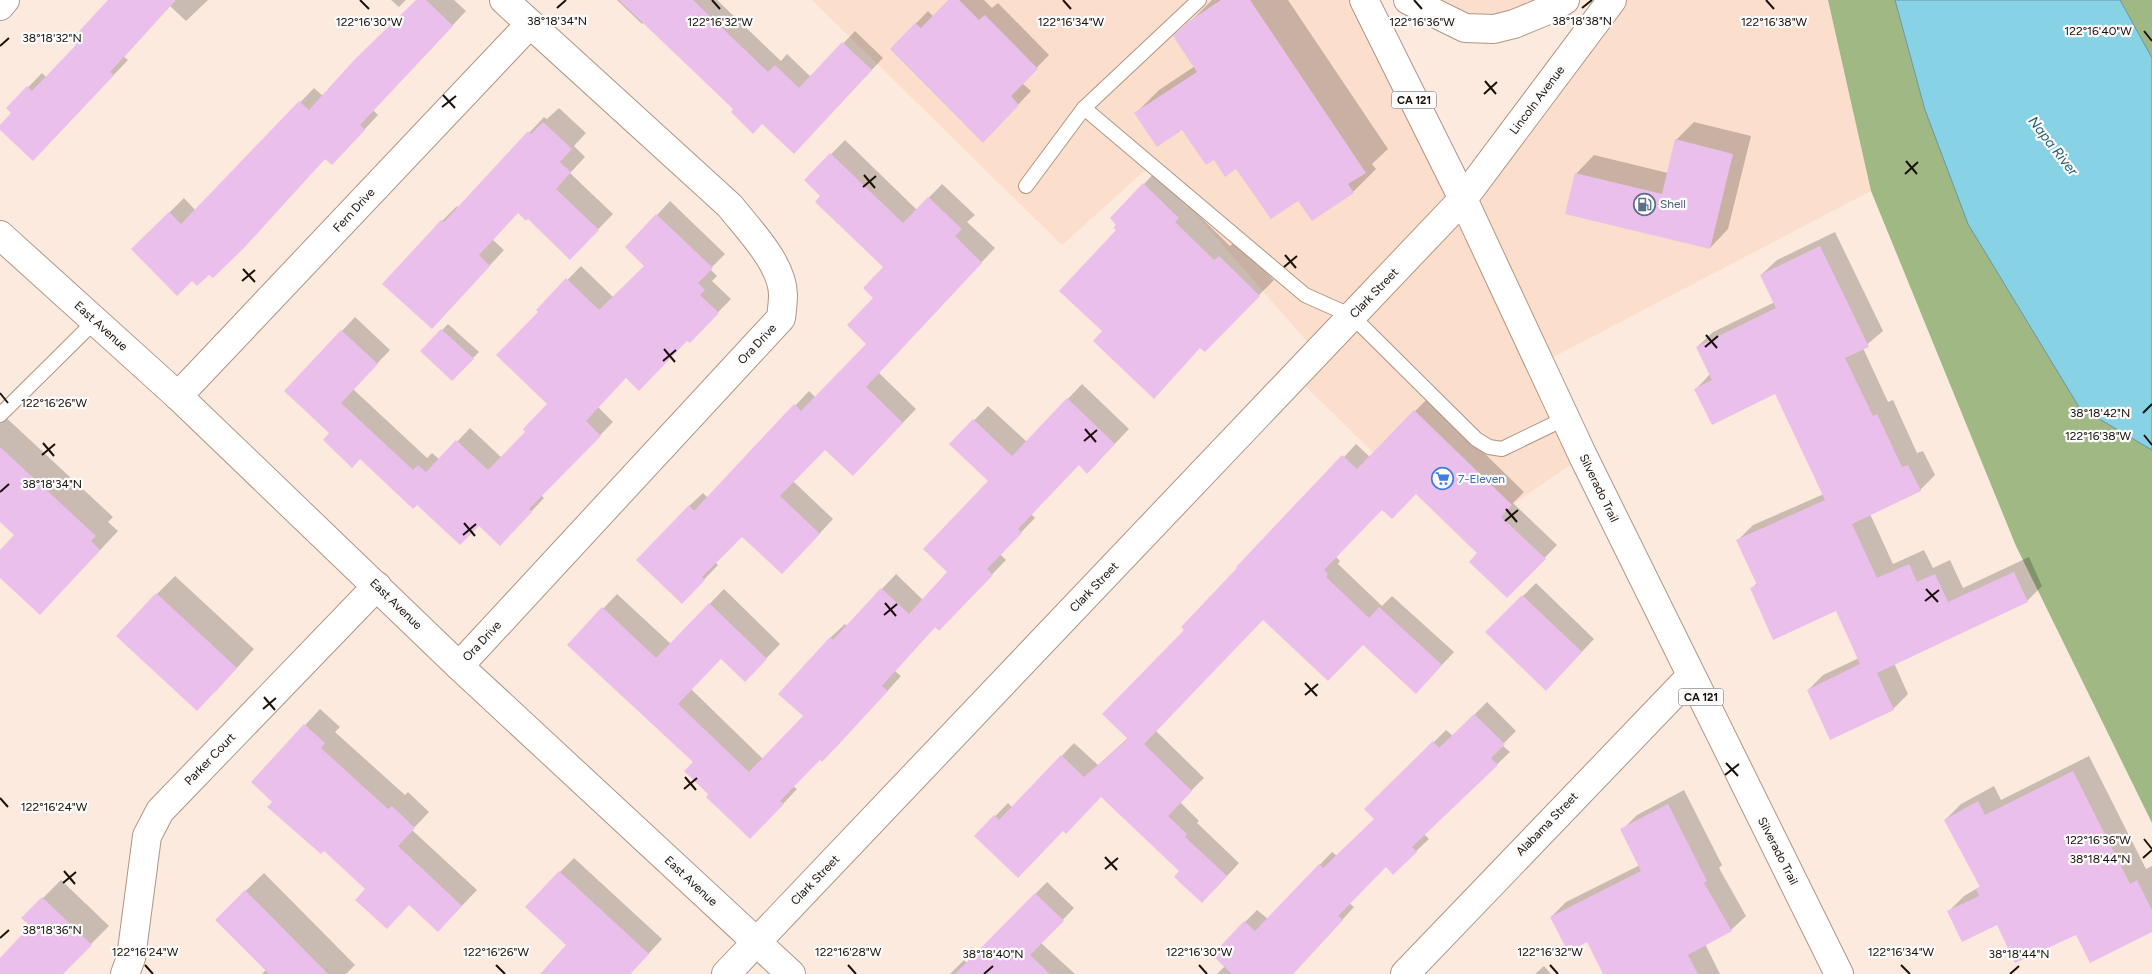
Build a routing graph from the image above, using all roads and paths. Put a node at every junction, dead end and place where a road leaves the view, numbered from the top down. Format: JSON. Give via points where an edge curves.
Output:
{"nodes":[{"id":1,"x":6,"y":0,"type":"edge"},
{"id":2,"x":504,"y":0,"type":"edge"},
{"id":3,"x":1199,"y":0,"type":"edge"},
{"id":4,"x":1364,"y":0,"type":"edge"},
{"id":5,"x":1408,"y":0,"type":"edge"},
{"id":6,"x":1565,"y":0,"type":"edge"},
{"id":7,"x":1612,"y":0,"type":"edge"},
{"id":8,"x":0,"y":6,"type":"edge"},
{"id":9,"x":530,"y":24,"type":"junction"},
{"id":10,"x":1084,"y":108,"type":"junction"},
{"id":11,"x":1026,"y":186,"type":"dead end"},
{"id":12,"x":1463,"y":199,"type":"junction"},
{"id":13,"x":0,"y":235,"type":"edge"},
{"id":14,"x":1352,"y":316,"type":"junction"},
{"id":15,"x":95,"y":321,"type":"junction"},
{"id":16,"x":178,"y":396,"type":"junction"},
{"id":17,"x":0,"y":415,"type":"edge"},
{"id":18,"x":1566,"y":418,"type":"junction"},
{"id":19,"x":377,"y":586,"type":"junction"},
{"id":20,"x":459,"y":666,"type":"junction"},
{"id":21,"x":1691,"y":676,"type":"junction"},
{"id":22,"x":756,"y":942,"type":"junction"},
{"id":23,"x":125,"y":974,"type":"edge"},
{"id":24,"x":726,"y":974,"type":"edge"},
{"id":25,"x":791,"y":974,"type":"edge"},
{"id":26,"x":1405,"y":974,"type":"edge"},
{"id":27,"x":1839,"y":974,"type":"edge"}],
"edges":[{"from":1,"to":8,"type":"street"},
{"from":2,"to":9,"type":"street","name":"Ora Drive"},
{"from":3,"to":10,"type":"lane"},
{"from":4,"to":12,"type":"street","name":"Silverado Trail","number":"CA 121"},
{"from":5,"to":6,"type":"street","via":[[1465,28],[1494,28],[1514,24]]},
{"from":7,"to":12,"type":"street","name":"Lincoln Avenue"},
{"from":9,"to":16,"type":"street","name":"Fern Drive"},
{"from":9,"to":20,"type":"street","name":"Ora Drive","via":[[730,206],[774,264],[783,293],[781,318]]},
{"from":10,"to":11,"type":"lane"},
{"from":10,"to":14,"type":"lane","via":[[1305,295]]},
{"from":12,"to":14,"type":"street","name":"Clark Street"},
{"from":12,"to":18,"type":"street","name":"Silverado Trail","number":"CA 121"},
{"from":13,"to":15,"type":"street","name":"East Avenue"},
{"from":14,"to":18,"type":"lane","via":[[1476,439],[1489,447],[1502,449]]},
{"from":14,"to":22,"type":"street","name":"Clark Street"},
{"from":15,"to":16,"type":"street","name":"East Avenue"},
{"from":15,"to":17,"type":"lane"},
{"from":16,"to":19,"type":"street","name":"East Avenue"},
{"from":18,"to":21,"type":"street","name":"Silverado Trail","number":"CA 121"},
{"from":19,"to":20,"type":"street","name":"East Avenue"},
{"from":19,"to":23,"type":"street","name":"Parker Court","via":[[160,811],[147,836],[131,958]]},
{"from":20,"to":22,"type":"street","name":"East Avenue"},
{"from":21,"to":26,"type":"street","name":"Alabama Street"},
{"from":21,"to":27,"type":"street","name":"Silverado Trail","number":"CA 121"},
{"from":22,"to":24,"type":"street","name":"Clark Street"},
{"from":22,"to":25,"type":"street","name":"East Avenue"}]}
